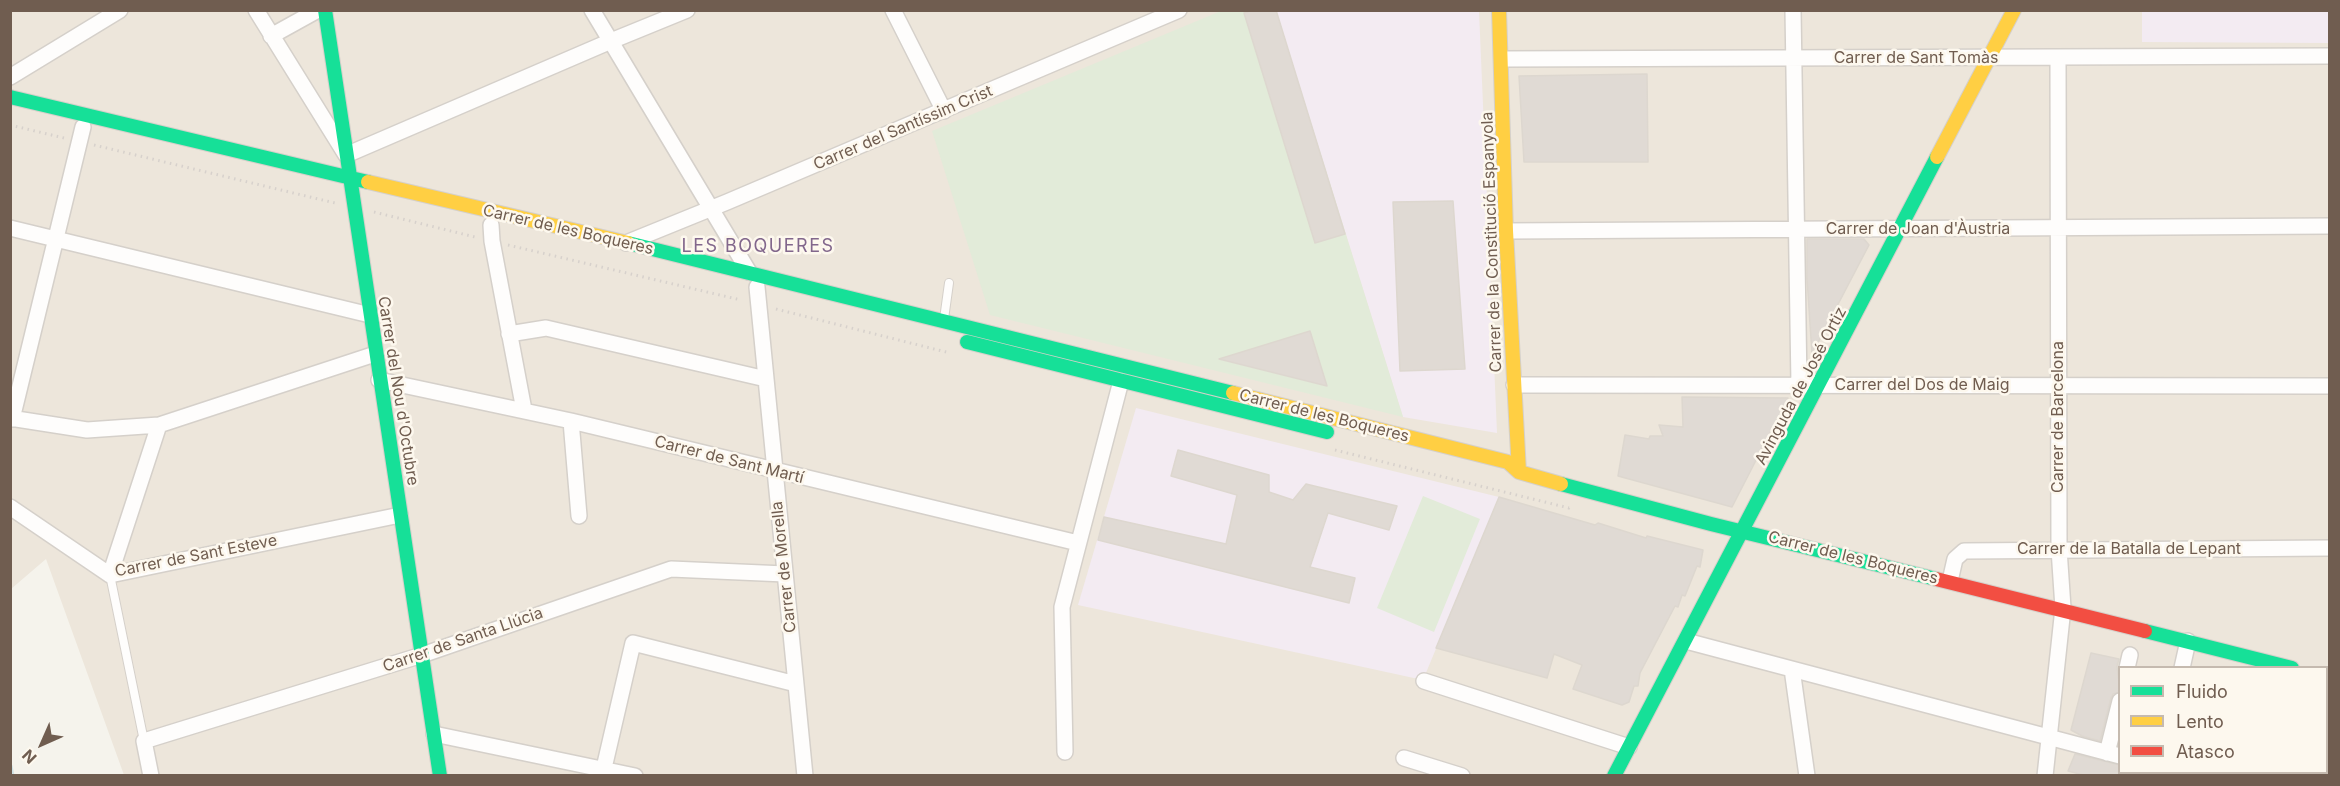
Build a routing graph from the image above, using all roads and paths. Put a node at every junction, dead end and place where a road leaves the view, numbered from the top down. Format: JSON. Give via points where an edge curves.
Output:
{"nodes":[{"id":1,"x":120,"y":10,"type":"edge"},
{"id":2,"x":256,"y":10,"type":"edge"},
{"id":3,"x":318,"y":10,"type":"edge"},
{"id":4,"x":325,"y":10,"type":"edge"},
{"id":5,"x":592,"y":10,"type":"edge"},
{"id":6,"x":687,"y":10,"type":"edge"},
{"id":7,"x":893,"y":10,"type":"edge"},
{"id":8,"x":1179,"y":10,"type":"edge"},
{"id":9,"x":1499,"y":10,"type":"edge"},
{"id":10,"x":1793,"y":10,"type":"edge"},
{"id":11,"x":2014,"y":10,"type":"edge"},
{"id":12,"x":271,"y":36,"type":"junction"},
{"id":13,"x":611,"y":41,"type":"junction"},
{"id":14,"x":2330,"y":56,"type":"edge"},
{"id":15,"x":1989,"y":57,"type":"junction"},
{"id":16,"x":2058,"y":57,"type":"junction"},
{"id":17,"x":1794,"y":58,"type":"junction"},
{"id":18,"x":1502,"y":59,"type":"junction"},
{"id":19,"x":10,"y":77,"type":"edge"},
{"id":20,"x":10,"y":97,"type":"edge"},
{"id":21,"x":10,"y":110,"type":"edge"},
{"id":22,"x":944,"y":111,"type":"junction"},
{"id":23,"x":10,"y":125,"type":"edge"},
{"id":24,"x":81,"y":134,"type":"junction"},
{"id":25,"x":346,"y":155,"type":"junction"},
{"id":26,"x":351,"y":185,"type":"junction"},
{"id":27,"x":353,"y":207,"type":"junction"},
{"id":28,"x":711,"y":209,"type":"junction"},
{"id":29,"x":491,"y":225,"type":"junction"},
{"id":30,"x":2330,"y":226,"type":"edge"},
{"id":31,"x":10,"y":228,"type":"edge"},
{"id":32,"x":1901,"y":229,"type":"junction"},
{"id":33,"x":2058,"y":229,"type":"junction"},
{"id":34,"x":1797,"y":230,"type":"junction"},
{"id":35,"x":1506,"y":231,"type":"junction"},
{"id":36,"x":56,"y":239,"type":"junction"},
{"id":37,"x":492,"y":241,"type":"junction"},
{"id":38,"x":626,"y":243,"type":"junction"},
{"id":39,"x":749,"y":272,"type":"junction"},
{"id":40,"x":949,"y":283,"type":"dead end"},
{"id":41,"x":757,"y":287,"type":"junction"},
{"id":42,"x":758,"y":304,"type":"junction"},
{"id":43,"x":370,"y":315,"type":"junction"},
{"id":44,"x":944,"y":321,"type":"junction"},
{"id":45,"x":509,"y":334,"type":"junction"},
{"id":46,"x":375,"y":354,"type":"junction"},
{"id":47,"x":1123,"y":374,"type":"junction"},
{"id":48,"x":766,"y":379,"type":"junction"},
{"id":49,"x":379,"y":380,"type":"junction"},
{"id":50,"x":1514,"y":385,"type":"junction"},
{"id":51,"x":1799,"y":385,"type":"junction"},
{"id":52,"x":1820,"y":385,"type":"junction"},
{"id":53,"x":2058,"y":385,"type":"junction"},
{"id":54,"x":2330,"y":386,"type":"edge"},
{"id":55,"x":524,"y":410,"type":"junction"},
{"id":56,"x":11,"y":419,"type":"edge"},
{"id":57,"x":571,"y":421,"type":"junction"},
{"id":58,"x":159,"y":425,"type":"junction"},
{"id":59,"x":1346,"y":436,"type":"dead end"},
{"id":60,"x":1426,"y":456,"type":"dead end"},
{"id":61,"x":1483,"y":470,"type":"junction"},
{"id":62,"x":775,"y":471,"type":"junction"},
{"id":63,"x":1519,"y":472,"type":"junction"},
{"id":64,"x":1478,"y":486,"type":"dead end"},
{"id":65,"x":10,"y":507,"type":"edge"},
{"id":66,"x":400,"y":515,"type":"junction"},
{"id":67,"x":579,"y":516,"type":"dead end"},
{"id":68,"x":1743,"y":532,"type":"junction"},
{"id":69,"x":1078,"y":543,"type":"junction"},
{"id":70,"x":2330,"y":548,"type":"edge"},
{"id":71,"x":2058,"y":549,"type":"junction"},
{"id":72,"x":785,"y":574,"type":"junction"},
{"id":73,"x":110,"y":575,"type":"junction"},
{"id":74,"x":1950,"y":581,"type":"junction"},
{"id":75,"x":2063,"y":608,"type":"junction"},
{"id":76,"x":1686,"y":641,"type":"junction"},
{"id":77,"x":2188,"y":641,"type":"junction"},
{"id":78,"x":422,"y":655,"type":"junction"},
{"id":79,"x":2182,"y":666,"type":"edge"},
{"id":80,"x":2287,"y":666,"type":"edge"},
{"id":81,"x":1792,"y":669,"type":"junction"},
{"id":82,"x":1424,"y":681,"type":"dead end"},
{"id":83,"x":796,"y":684,"type":"junction"},
{"id":84,"x":2118,"y":716,"type":"edge"},
{"id":85,"x":434,"y":734,"type":"junction"},
{"id":86,"x":2048,"y":738,"type":"junction"},
{"id":87,"x":144,"y":741,"type":"junction"},
{"id":88,"x":1629,"y":747,"type":"junction"},
{"id":89,"x":1065,"y":752,"type":"dead end"},
{"id":90,"x":2113,"y":755,"type":"edge"},
{"id":91,"x":1404,"y":758,"type":"dead end"},
{"id":92,"x":604,"y":768,"type":"junction"},
{"id":93,"x":151,"y":776,"type":"edge"},
{"id":94,"x":440,"y":776,"type":"edge"},
{"id":95,"x":635,"y":776,"type":"edge"},
{"id":96,"x":805,"y":776,"type":"edge"},
{"id":97,"x":1462,"y":776,"type":"edge"},
{"id":98,"x":1614,"y":776,"type":"edge"},
{"id":99,"x":1807,"y":776,"type":"edge"},
{"id":100,"x":2045,"y":776,"type":"edge"}],
"edges":[{"from":1,"to":19,"type":"street"},
{"from":2,"to":12,"type":"street"},
{"from":3,"to":12,"type":"street"},
{"from":4,"to":25,"type":"street","name":"Carrer del Nou d'Octubre"},
{"from":5,"to":13,"type":"street"},
{"from":6,"to":13,"type":"street"},
{"from":7,"to":22,"type":"street"},
{"from":8,"to":22,"type":"street","name":"Carrer del Santíssim Crist"},
{"from":9,"to":18,"type":"street","name":"Carrer de la Constitució Espanyola"},
{"from":10,"to":17,"type":"street"},
{"from":11,"to":15,"type":"street","name":"Avinguda de José Ortiz"},
{"from":12,"to":25,"type":"street"},
{"from":13,"to":25,"type":"street"},
{"from":13,"to":28,"type":"street"},
{"from":14,"to":16,"type":"street","name":"Carrer de Sant Tomàs"},
{"from":15,"to":16,"type":"street","name":"Carrer de Sant Tomàs"},
{"from":15,"to":17,"type":"street","name":"Carrer de Sant Tomàs"},
{"from":15,"to":32,"type":"street","name":"Avinguda de José Ortiz"},
{"from":16,"to":33,"type":"street","name":"Carrer de Barcelona"},
{"from":17,"to":18,"type":"street","name":"Carrer de Sant Tomàs"},
{"from":17,"to":34,"type":"street"},
{"from":18,"to":35,"type":"street","name":"Carrer de la Constitució Espanyola"},
{"from":20,"to":26,"type":"street","name":"Carrer de les Boqueres"},
{"from":21,"to":24,"type":"street","name":"Carrer de les Boqueres"},
{"from":22,"to":28,"type":"street","name":"Carrer del Santíssim Crist"},
{"from":23,"to":24,"type":"path"},
{"from":24,"to":26,"type":"street","name":"Carrer de les Boqueres"},
{"from":24,"to":27,"type":"path"},
{"from":24,"to":36,"type":"street"},
{"from":25,"to":26,"type":"street","name":"Carrer del Nou d'Octubre"},
{"from":26,"to":27,"type":"street","name":"Carrer del Nou d'Octubre"},
{"from":26,"to":29,"type":"street","name":"Carrer de les Boqueres"},
{"from":26,"to":38,"type":"street","name":"Carrer de les Boqueres"},
{"from":27,"to":37,"type":"path"},
{"from":27,"to":43,"type":"street","name":"Carrer del Nou d'Octubre"},
{"from":28,"to":38,"type":"street","name":"Carrer del Santíssim Crist"},
{"from":28,"to":39,"type":"street"},
{"from":29,"to":37,"type":"street"},
{"from":29,"to":41,"type":"street","name":"Carrer de les Boqueres"},
{"from":30,"to":33,"type":"street","name":"Carrer de Joan d'Àustria"},
{"from":31,"to":36,"type":"street"},
{"from":32,"to":33,"type":"street","name":"Carrer de Joan d'Àustria"},
{"from":32,"to":34,"type":"street","name":"Carrer de Joan d'Àustria"},
{"from":32,"to":52,"type":"street","name":"Avinguda de José Ortiz"},
{"from":33,"to":53,"type":"street","name":"Carrer de Barcelona"},
{"from":34,"to":35,"type":"street","name":"Carrer de Joan d'Àustria"},
{"from":34,"to":51,"type":"street"},
{"from":35,"to":50,"type":"street","name":"Carrer de la Constitució Espanyola"},
{"from":36,"to":43,"type":"street"},
{"from":36,"to":56,"type":"street"},
{"from":37,"to":42,"type":"path"},
{"from":37,"to":45,"type":"street"},
{"from":38,"to":39,"type":"street","name":"Carrer de les Boqueres"},
{"from":39,"to":44,"type":"street","name":"Carrer de les Boqueres"},
{"from":40,"to":44,"type":"lane"},
{"from":41,"to":42,"type":"street","name":"Carrer de Morella"},
{"from":41,"to":47,"type":"street","name":"Carrer de les Boqueres"},
{"from":42,"to":48,"type":"street","name":"Carrer de Morella"},
{"from":43,"to":46,"type":"street","name":"Carrer del Nou d'Octubre"},
{"from":44,"to":47,"type":"street","name":"Carrer de les Boqueres"},
{"from":45,"to":48,"type":"street","via":[[546,328]]},
{"from":45,"to":55,"type":"street"},
{"from":46,"to":49,"type":"street","name":"Carrer del Nou d'Octubre"},
{"from":46,"to":58,"type":"street"},
{"from":47,"to":59,"type":"street","name":"Carrer de les Boqueres"},
{"from":47,"to":63,"type":"street","name":"Carrer de les Boqueres","via":[[1508,462]]},
{"from":47,"to":69,"type":"street"},
{"from":48,"to":62,"type":"street","name":"Carrer de Morella"},
{"from":49,"to":55,"type":"street","name":"Carrer de Sant Martí"},
{"from":49,"to":66,"type":"street","name":"Carrer del Nou d'Octubre"},
{"from":50,"to":51,"type":"street","name":"Carrer del Dos de Maig"},
{"from":50,"to":63,"type":"street","name":"Carrer de la Constitució Espanyola"},
{"from":51,"to":52,"type":"street","name":"Carrer del Dos de Maig"},
{"from":52,"to":53,"type":"street","name":"Carrer del Dos de Maig"},
{"from":52,"to":68,"type":"street","name":"Avinguda de José Ortiz"},
{"from":53,"to":54,"type":"street","name":"Carrer del Dos de Maig"},
{"from":53,"to":71,"type":"street","name":"Carrer de Barcelona"},
{"from":55,"to":57,"type":"street","name":"Carrer de Sant Martí"},
{"from":56,"to":58,"type":"street","via":[[87,430]]},
{"from":57,"to":62,"type":"street","name":"Carrer de Sant Martí"},
{"from":57,"to":67,"type":"street"},
{"from":58,"to":73,"type":"street"},
{"from":60,"to":61,"type":"street","name":"Carrer de les Boqueres"},
{"from":61,"to":63,"type":"street","name":"Carrer de les Boqueres","via":[[1505,475]]},
{"from":61,"to":64,"type":"path"},
{"from":62,"to":69,"type":"street","name":"Carrer de Sant Martí"},
{"from":62,"to":72,"type":"street","name":"Carrer de Morella"},
{"from":63,"to":68,"type":"street","name":"Carrer de les Boqueres"},
{"from":65,"to":73,"type":"street","name":"Carrer de Sant Esteve"},
{"from":66,"to":73,"type":"street","name":"Carrer de Sant Esteve"},
{"from":66,"to":78,"type":"street","name":"Carrer del Nou d'Octubre"},
{"from":68,"to":74,"type":"street","name":"Carrer de les Boqueres"},
{"from":68,"to":76,"type":"street","name":"Avinguda de José Ortiz"},
{"from":69,"to":89,"type":"street","via":[[1062,607]]},
{"from":70,"to":71,"type":"street","name":"Carrer de la Batalla de Lepant"},
{"from":71,"to":74,"type":"street","name":"Carrer de la Batalla de Lepant","via":[[1964,551],[1955,559]]},
{"from":71,"to":75,"type":"street","name":"Carrer de Barcelona"},
{"from":72,"to":78,"type":"street","name":"Carrer de Santa Llúcia","via":[[671,568]]},
{"from":72,"to":83,"type":"street","name":"Carrer de Morella"},
{"from":73,"to":87,"type":"lane"},
{"from":74,"to":75,"type":"street","name":"Carrer de les Boqueres"},
{"from":75,"to":77,"type":"street","name":"Carrer de les Boqueres"},
{"from":75,"to":86,"type":"street","name":"Carrer de Barcelona"},
{"from":76,"to":81,"type":"street"},
{"from":76,"to":88,"type":"street","name":"Avinguda de José Ortiz"},
{"from":77,"to":79,"type":"street"},
{"from":77,"to":80,"type":"street","name":"Carrer de les Boqueres"},
{"from":78,"to":85,"type":"street","name":"Carrer del Nou d'Octubre"},
{"from":78,"to":87,"type":"street","name":"Carrer de Santa Llúcia"},
{"from":81,"to":86,"type":"street"},
{"from":81,"to":99,"type":"street"},
{"from":82,"to":88,"type":"street"},
{"from":83,"to":92,"type":"street","via":[[633,643]]},
{"from":83,"to":96,"type":"street","name":"Carrer de Morella"},
{"from":84,"to":90,"type":"street"},
{"from":85,"to":92,"type":"street"},
{"from":85,"to":94,"type":"street","name":"Carrer del Nou d'Octubre"},
{"from":86,"to":90,"type":"street"},
{"from":86,"to":100,"type":"street","name":"Carrer de Barcelona"},
{"from":87,"to":93,"type":"street"},
{"from":88,"to":98,"type":"street","name":"Avinguda de José Ortiz"},
{"from":91,"to":97,"type":"street"},
{"from":92,"to":95,"type":"street"}]}
